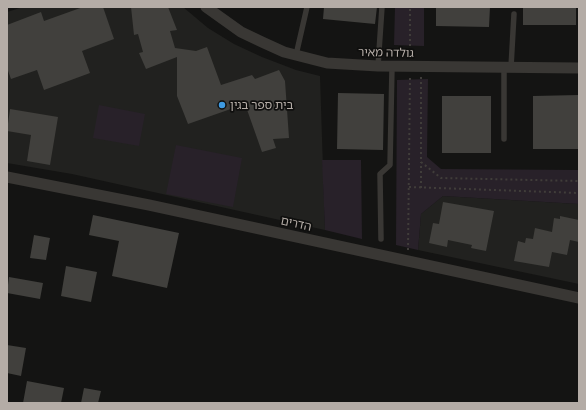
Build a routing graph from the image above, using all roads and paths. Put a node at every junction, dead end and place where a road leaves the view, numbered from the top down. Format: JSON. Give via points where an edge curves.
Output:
{"nodes":[{"id":1,"x":307,"y":7,"type":"edge"},
{"id":2,"x":382,"y":7,"type":"edge"},
{"id":3,"x":410,"y":7,"type":"edge"},
{"id":4,"x":211,"y":9,"type":"edge"},
{"id":5,"x":514,"y":14,"type":"dead end"},
{"id":6,"x":296,"y":56,"type":"junction"},
{"id":7,"x":378,"y":66,"type":"junction"},
{"id":8,"x":392,"y":67,"type":"junction"},
{"id":9,"x":415,"y":67,"type":"junction"},
{"id":10,"x":508,"y":67,"type":"junction"},
{"id":11,"x":579,"y":68,"type":"edge"},
{"id":12,"x":504,"y":139,"type":"dead end"},
{"id":13,"x":421,"y":162,"type":"junction"},
{"id":14,"x":7,"y":177,"type":"edge"},
{"id":15,"x":579,"y":181,"type":"edge"},
{"id":16,"x":409,"y":187,"type":"junction"},
{"id":17,"x":421,"y":188,"type":"junction"},
{"id":18,"x":579,"y":193,"type":"edge"},
{"id":19,"x":381,"y":239,"type":"dead end"},
{"id":20,"x":408,"y":261,"type":"junction"},
{"id":21,"x":579,"y":298,"type":"edge"}],
"edges":[{"from":1,"to":6,"type":"lane"},
{"from":2,"to":7,"type":"lane"},
{"from":3,"to":9,"type":"path"},
{"from":4,"to":6,"type":"street","name":"גולדה מאיר","via":[[262,42]]},
{"from":5,"to":10,"type":"lane"},
{"from":6,"to":7,"type":"street","name":"גולדה מאיר","via":[[327,63]]},
{"from":7,"to":8,"type":"street","name":"גולדה מאיר"},
{"from":8,"to":9,"type":"street","name":"גולדה מאיר"},
{"from":8,"to":19,"type":"lane","via":[[390,165],[380,174]]},
{"from":9,"to":10,"type":"street","name":"גולדה מאיר"},
{"from":9,"to":13,"type":"path"},
{"from":9,"to":16,"type":"path"},
{"from":10,"to":11,"type":"street","name":"גולדה מאיר"},
{"from":10,"to":12,"type":"lane"},
{"from":13,"to":15,"type":"path","via":[[441,178]]},
{"from":13,"to":17,"type":"path"},
{"from":14,"to":20,"type":"street","name":"הדרים"},
{"from":16,"to":17,"type":"path"},
{"from":16,"to":20,"type":"path"},
{"from":17,"to":18,"type":"path"},
{"from":20,"to":21,"type":"street","name":"הדרים"}]}
